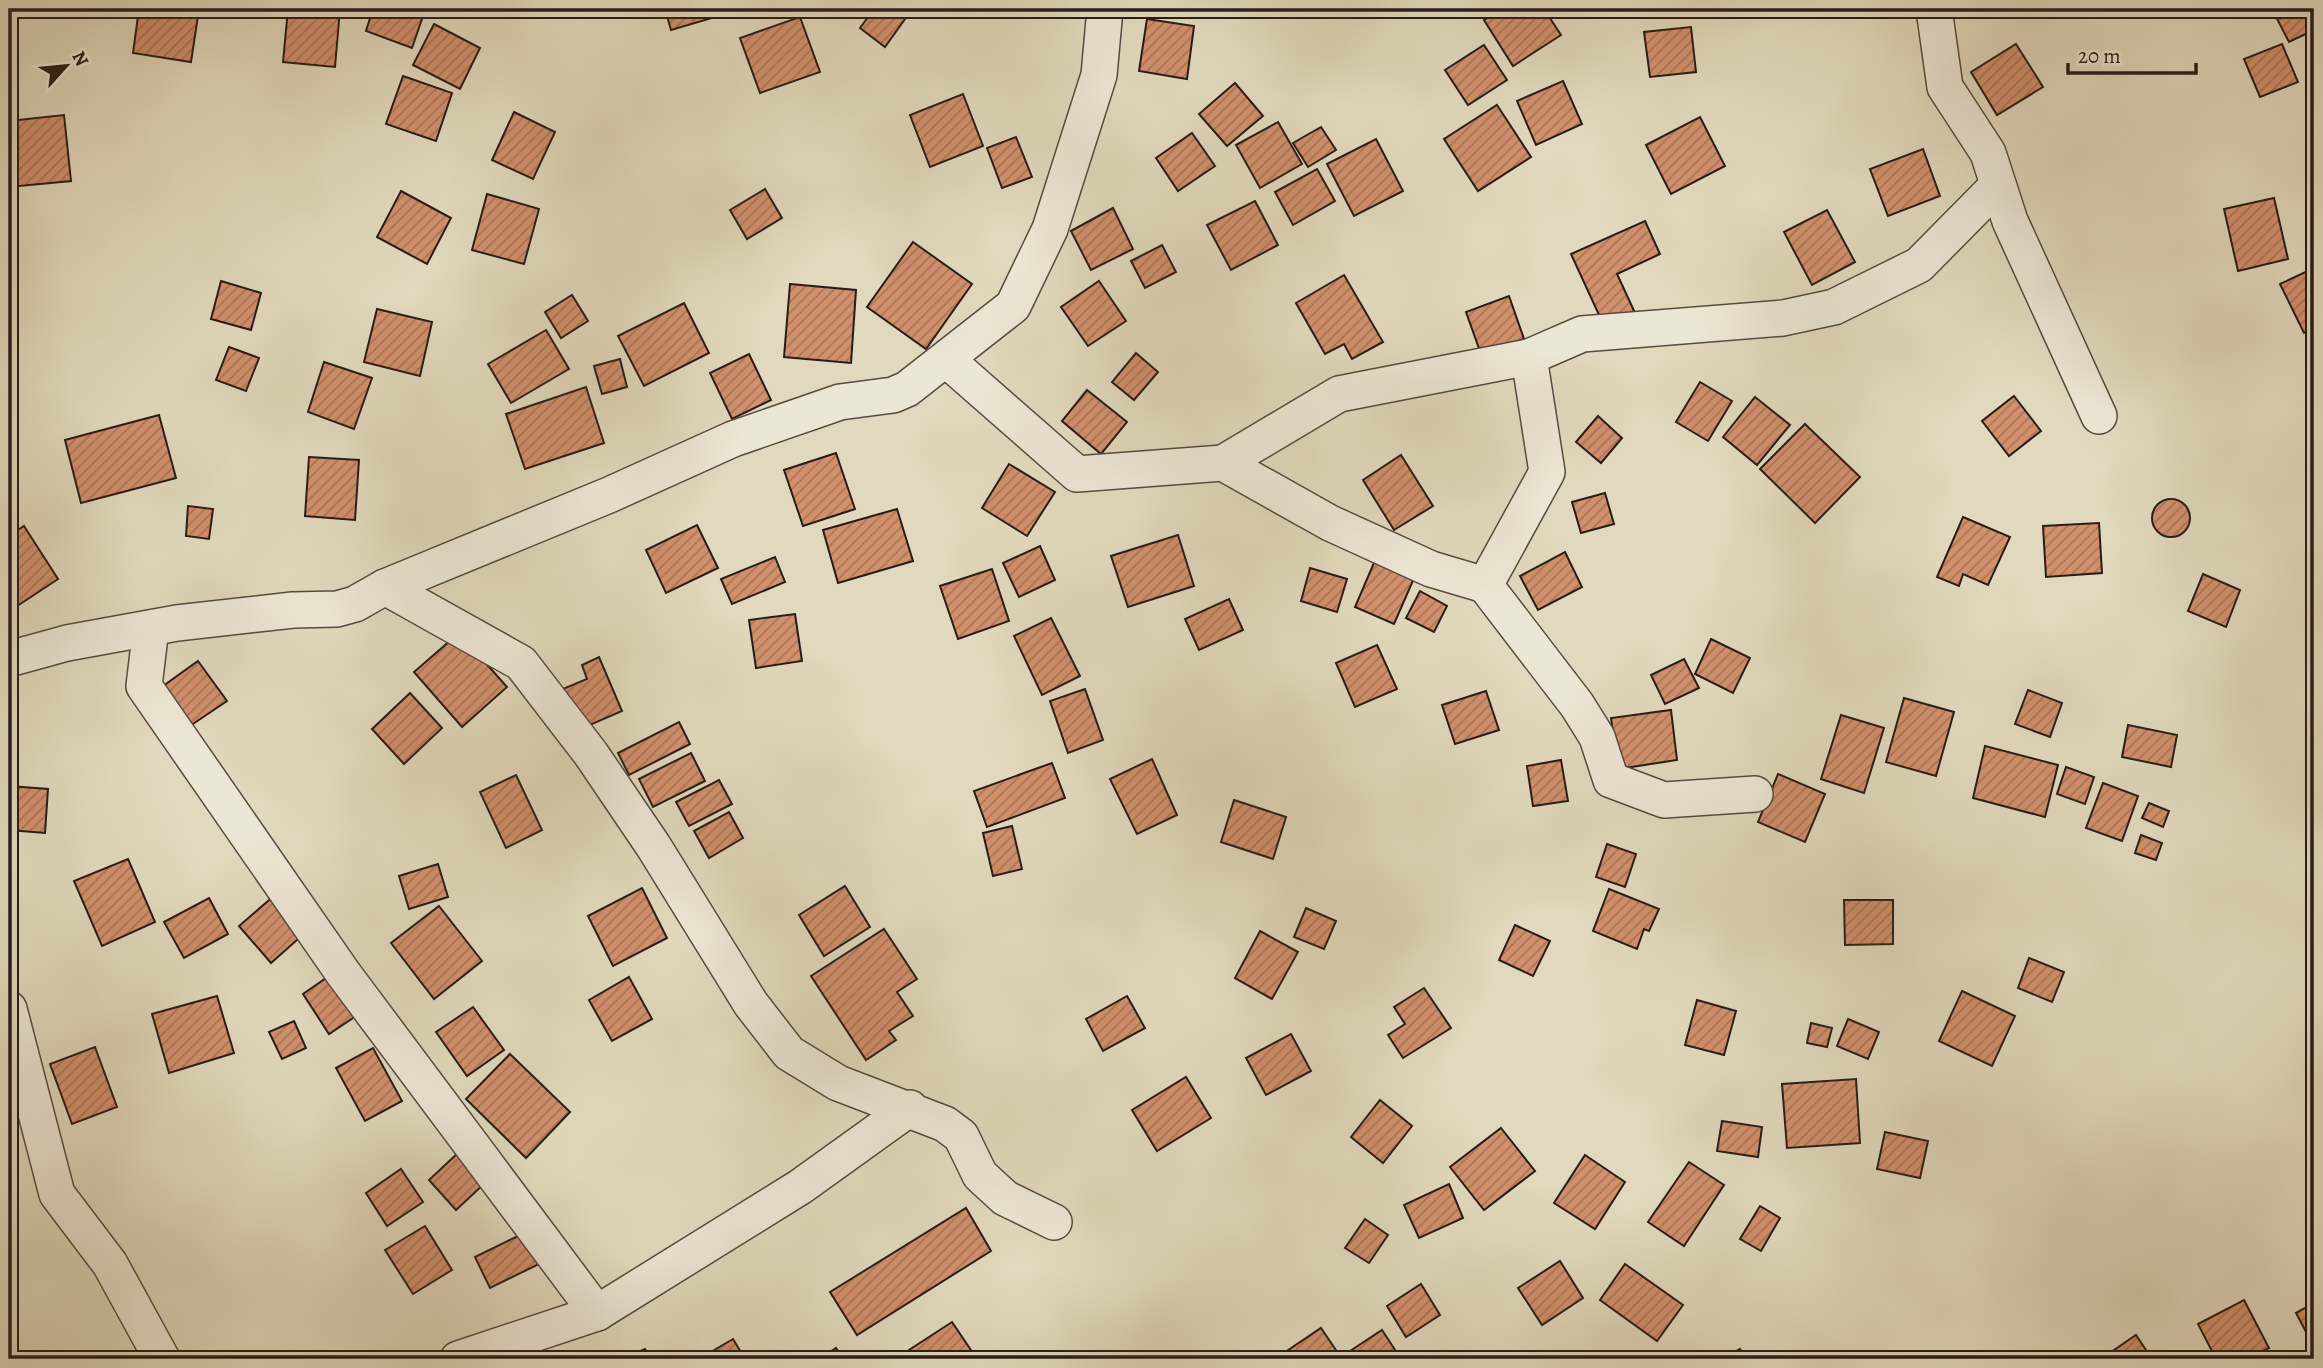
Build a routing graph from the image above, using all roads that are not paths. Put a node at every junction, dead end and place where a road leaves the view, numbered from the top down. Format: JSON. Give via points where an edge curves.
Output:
{"nodes":[{"id":1,"x":1105,"y":9,"type":"edge"},
{"id":2,"x":1934,"y":9,"type":"edge"},
{"id":3,"x":1998,"y":185,"type":"junction"},
{"id":4,"x":1529,"y":357,"type":"junction"},
{"id":5,"x":947,"y":360,"type":"junction"},
{"id":6,"x":2099,"y":416,"type":"dead end"},
{"id":7,"x":1223,"y":463,"type":"junction"},
{"id":8,"x":1485,"y":585,"type":"junction"},
{"id":9,"x":386,"y":587,"type":"junction"},
{"id":10,"x":151,"y":628,"type":"junction"},
{"id":11,"x":9,"y":659,"type":"edge"},
{"id":12,"x":1755,"y":794,"type":"dead end"},
{"id":13,"x":9,"y":1009,"type":"edge"},
{"id":14,"x":911,"y":1108,"type":"junction"},
{"id":15,"x":1054,"y":1222,"type":"dead end"},
{"id":16,"x":597,"y":1313,"type":"junction"},
{"id":17,"x":162,"y":1359,"type":"edge"},
{"id":18,"x":458,"y":1359,"type":"edge"}],
"edges":[{"from":1,"to":5,"type":"street","via":[[1099,75],[1050,229],[1013,306]]},
{"from":2,"to":3,"type":"street","via":[[1945,87],[1987,153]]},
{"from":3,"to":4,"type":"street","via":[[1919,265],[1834,307],[1783,318],[1582,334]]},
{"from":3,"to":6,"type":"street"},
{"from":4,"to":7,"type":"street","via":[[1339,394]]},
{"from":4,"to":8,"type":"street","via":[[1547,472]]},
{"from":5,"to":7,"type":"street","via":[[1077,474]]},
{"from":5,"to":9,"type":"street","via":[[893,395],[840,402],[733,439]]},
{"from":7,"to":8,"type":"street","via":[[1330,523],[1431,569]]},
{"from":8,"to":12,"type":"street","via":[[1577,705],[1597,737],[1611,780],[1664,800]]},
{"from":9,"to":10,"type":"street","via":[[337,609]]},
{"from":9,"to":14,"type":"street","via":[[521,663],[591,754],[751,1004],[789,1053],[838,1083]]},
{"from":10,"to":11,"type":"street"},
{"from":10,"to":16,"type":"street","via":[[144,686],[343,973]]},
{"from":13,"to":17,"type":"street","via":[[57,1194],[110,1264]]},
{"from":14,"to":15,"type":"street","via":[[961,1136],[980,1175],[1005,1198]]},
{"from":14,"to":16,"type":"street","via":[[800,1187]]},
{"from":16,"to":18,"type":"street"}]}
